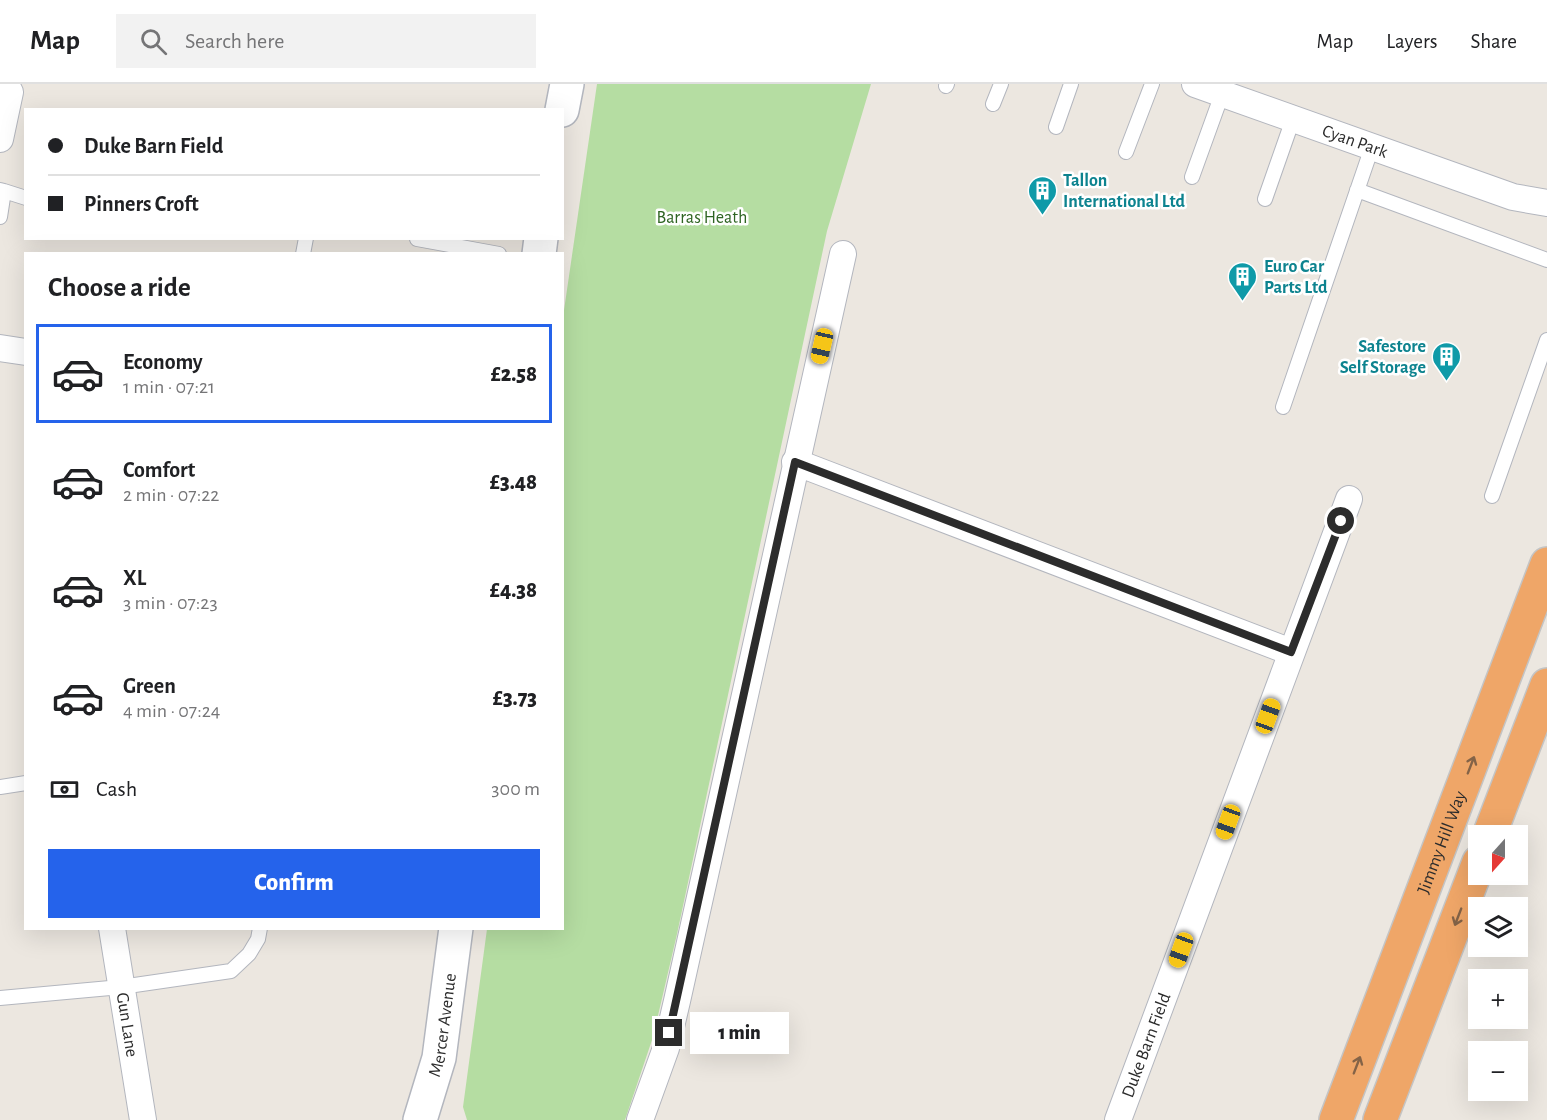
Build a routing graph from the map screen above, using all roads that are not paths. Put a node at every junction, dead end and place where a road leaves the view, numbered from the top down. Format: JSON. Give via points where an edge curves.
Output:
{"nodes":[{"id":1,"x":567,"y":84,"type":"edge"},
{"id":2,"x":1001,"y":84,"type":"edge"},
{"id":3,"x":1071,"y":84,"type":"edge"},
{"id":4,"x":1152,"y":84,"type":"edge"},
{"id":5,"x":1195,"y":84,"type":"edge"},
{"id":6,"x":14,"y":93,"type":"edge"},
{"id":7,"x":1222,"y":93,"type":"junction"},
{"id":8,"x":993,"y":104,"type":"dead end"},
{"id":9,"x":562,"y":108,"type":"edge"},
{"id":10,"x":1293,"y":119,"type":"junction"},
{"id":11,"x":1056,"y":127,"type":"dead end"},
{"id":12,"x":0,"y":139,"type":"edge"},
{"id":13,"x":1372,"y":147,"type":"junction"},
{"id":14,"x":1126,"y":152,"type":"dead end"},
{"id":15,"x":1192,"y":177,"type":"dead end"},
{"id":16,"x":1357,"y":190,"type":"junction"},
{"id":17,"x":2,"y":191,"type":"edge"},
{"id":18,"x":24,"y":197,"type":"edge"},
{"id":19,"x":1513,"y":197,"type":"junction"},
{"id":20,"x":1265,"y":198,"type":"dead end"},
{"id":21,"x":1547,"y":203,"type":"edge"},
{"id":22,"x":0,"y":217,"type":"edge"},
{"id":23,"x":1547,"y":219,"type":"edge"},
{"id":24,"x":422,"y":240,"type":"edge"},
{"id":25,"x":488,"y":252,"type":"edge"},
{"id":26,"x":843,"y":254,"type":"dead end"},
{"id":27,"x":1547,"y":260,"type":"edge"},
{"id":28,"x":1547,"y":340,"type":"edge"},
{"id":29,"x":0,"y":348,"type":"edge"},
{"id":30,"x":24,"y":352,"type":"edge"},
{"id":31,"x":1283,"y":406,"type":"dead end"},
{"id":32,"x":795,"y":462,"type":"junction"},
{"id":33,"x":1492,"y":496,"type":"dead end"},
{"id":34,"x":1349,"y":499,"type":"dead end"},
{"id":35,"x":1547,"y":564,"type":"edge"},
{"id":36,"x":1291,"y":652,"type":"junction"},
{"id":37,"x":1547,"y":685,"type":"edge"},
{"id":38,"x":24,"y":783,"type":"edge"},
{"id":39,"x":0,"y":787,"type":"edge"},
{"id":40,"x":1493,"y":825,"type":"edge"},
{"id":41,"x":1470,"y":885,"type":"edge"},
{"id":42,"x":112,"y":930,"type":"edge"},
{"id":43,"x":259,"y":930,"type":"edge"},
{"id":44,"x":456,"y":930,"type":"edge"},
{"id":45,"x":122,"y":987,"type":"junction"},
{"id":46,"x":0,"y":998,"type":"edge"},
{"id":47,"x":143,"y":1120,"type":"edge"},
{"id":48,"x":420,"y":1120,"type":"edge"},
{"id":49,"x":640,"y":1120,"type":"edge"},
{"id":50,"x":1118,"y":1120,"type":"edge"},
{"id":51,"x":1336,"y":1120,"type":"edge"},
{"id":52,"x":1380,"y":1120,"type":"edge"}],
"edges":[{"from":1,"to":9,"type":"street"},
{"from":2,"to":8,"type":"lane"},
{"from":3,"to":11,"type":"lane"},
{"from":4,"to":14,"type":"lane"},
{"from":5,"to":7,"type":"street","name":"Cyan Park"},
{"from":6,"to":12,"type":"street"},
{"from":7,"to":10,"type":"street","name":"Cyan Park"},
{"from":7,"to":15,"type":"lane"},
{"from":10,"to":13,"type":"street","name":"Cyan Park"},
{"from":10,"to":20,"type":"lane"},
{"from":13,"to":16,"type":"lane"},
{"from":13,"to":19,"type":"street","name":"Cyan Park"},
{"from":16,"to":27,"type":"lane"},
{"from":16,"to":31,"type":"lane"},
{"from":17,"to":18,"type":"lane"},
{"from":17,"to":22,"type":"lane"},
{"from":19,"to":21,"type":"street","name":"Cyan Park"},
{"from":19,"to":23,"type":"street","name":"Cyan Park"},
{"from":24,"to":25,"type":"lane"},
{"from":26,"to":32,"type":"street"},
{"from":28,"to":33,"type":"lane"},
{"from":29,"to":30,"type":"street"},
{"from":32,"to":36,"type":"street"},
{"from":32,"to":49,"type":"street","via":[[666,1048]]},
{"from":34,"to":36,"type":"street","name":"Duke Barn Field"},
{"from":51,"to":35,"type":"highway","name":"Jimmy Hill Way","one_way":true},
{"from":36,"to":50,"type":"street","name":"Duke Barn Field"},
{"from":37,"to":40,"type":"highway"},
{"from":38,"to":39,"type":"lane"},
{"from":41,"to":52,"type":"highway","one_way":true},
{"from":42,"to":45,"type":"street","name":"Gun Lane"},
{"from":43,"to":45,"type":"lane","via":[[249,954],[231,971]]},
{"from":44,"to":48,"type":"street","name":"Mercer Avenue","via":[[440,1058]]},
{"from":45,"to":46,"type":"lane"},
{"from":45,"to":47,"type":"street","name":"Gun Lane"}]}
